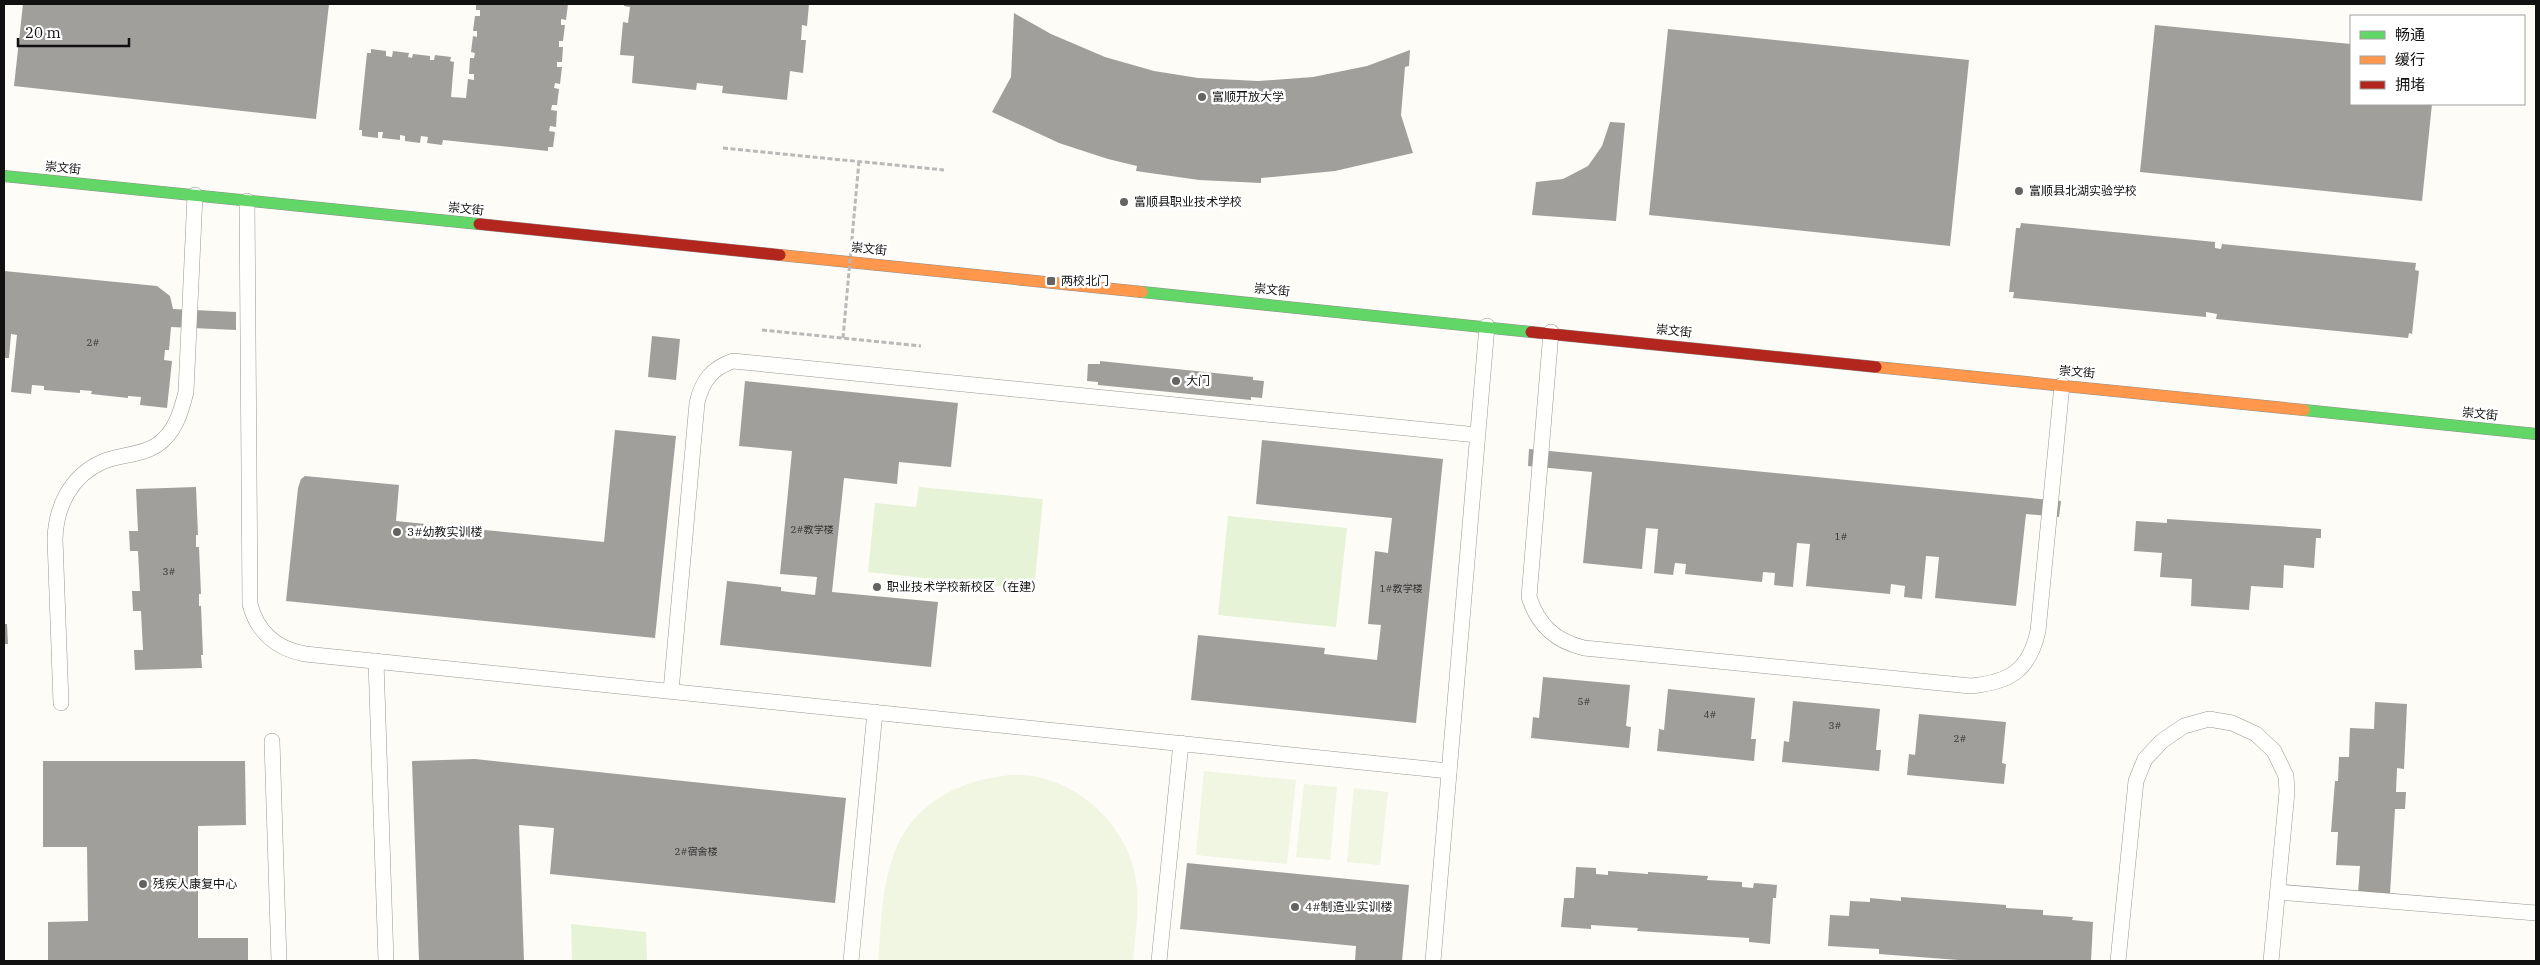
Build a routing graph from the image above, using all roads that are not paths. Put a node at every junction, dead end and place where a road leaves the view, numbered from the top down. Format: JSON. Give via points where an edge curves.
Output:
{"nodes":[{"id":1,"x":4,"y":176,"type":"edge"},
{"id":2,"x":195,"y":195,"type":"junction"},
{"id":3,"x":247,"y":201,"type":"junction"},
{"id":4,"x":1487,"y":326,"type":"junction"},
{"id":5,"x":1551,"y":332,"type":"junction"},
{"id":6,"x":2062,"y":385,"type":"junction"},
{"id":7,"x":2536,"y":434,"type":"edge"},
{"id":8,"x":1478,"y":435,"type":"junction"},
{"id":9,"x":376,"y":661,"type":"junction"},
{"id":10,"x":671,"y":691,"type":"junction"},
{"id":11,"x":61,"y":703,"type":"dead end"},
{"id":12,"x":875,"y":712,"type":"junction"},
{"id":13,"x":272,"y":741,"type":"dead end"},
{"id":14,"x":1181,"y":743,"type":"junction"},
{"id":15,"x":1449,"y":771,"type":"junction"},
{"id":16,"x":2278,"y":892,"type":"junction"},
{"id":17,"x":2536,"y":913,"type":"edge"},
{"id":18,"x":279,"y":961,"type":"edge"},
{"id":19,"x":386,"y":961,"type":"edge"},
{"id":20,"x":851,"y":961,"type":"edge"},
{"id":21,"x":1159,"y":961,"type":"edge"},
{"id":22,"x":1433,"y":961,"type":"edge"},
{"id":23,"x":2118,"y":961,"type":"edge"},
{"id":24,"x":2271,"y":961,"type":"edge"}],
"edges":[{"from":1,"to":2,"type":"street","name":"崇文街"},
{"from":2,"to":3,"type":"street","name":"崇文街"},
{"from":2,"to":11,"type":"lane","via":[[186,392],[180,415],[158,444],[142,453],[103,462],[85,472],[63,498],[58,512],[55,539]]},
{"from":3,"to":4,"type":"street","name":"崇文街"},
{"from":3,"to":9,"type":"lane","via":[[249,593],[253,616],[265,634],[289,650]]},
{"from":4,"to":5,"type":"street","name":"崇文街"},
{"from":4,"to":8,"type":"lane"},
{"from":5,"to":6,"type":"street","name":"崇文街"},
{"from":5,"to":6,"type":"lane","via":[[1529,597],[1533,610],[1550,632],[1570,645],[1594,649],[1971,686],[2011,676],[2030,658],[2038,632]]},
{"from":6,"to":7,"type":"street","name":"崇文街"},
{"from":8,"to":10,"type":"lane","via":[[733,361],[717,368],[704,380],[698,403]]},
{"from":8,"to":15,"type":"lane"},
{"from":9,"to":10,"type":"lane"},
{"from":9,"to":19,"type":"lane"},
{"from":10,"to":12,"type":"lane"},
{"from":12,"to":14,"type":"lane"},
{"from":12,"to":20,"type":"lane"},
{"from":13,"to":18,"type":"lane"},
{"from":14,"to":15,"type":"lane"},
{"from":14,"to":21,"type":"lane"},
{"from":15,"to":22,"type":"lane"},
{"from":16,"to":17,"type":"lane"},
{"from":16,"to":23,"type":"lane","via":[[2287,792],[2286,776],[2274,751],[2256,734],[2232,723],[2209,719],[2184,726],[2162,741],[2145,759],[2136,781]]},
{"from":16,"to":24,"type":"lane"}]}
